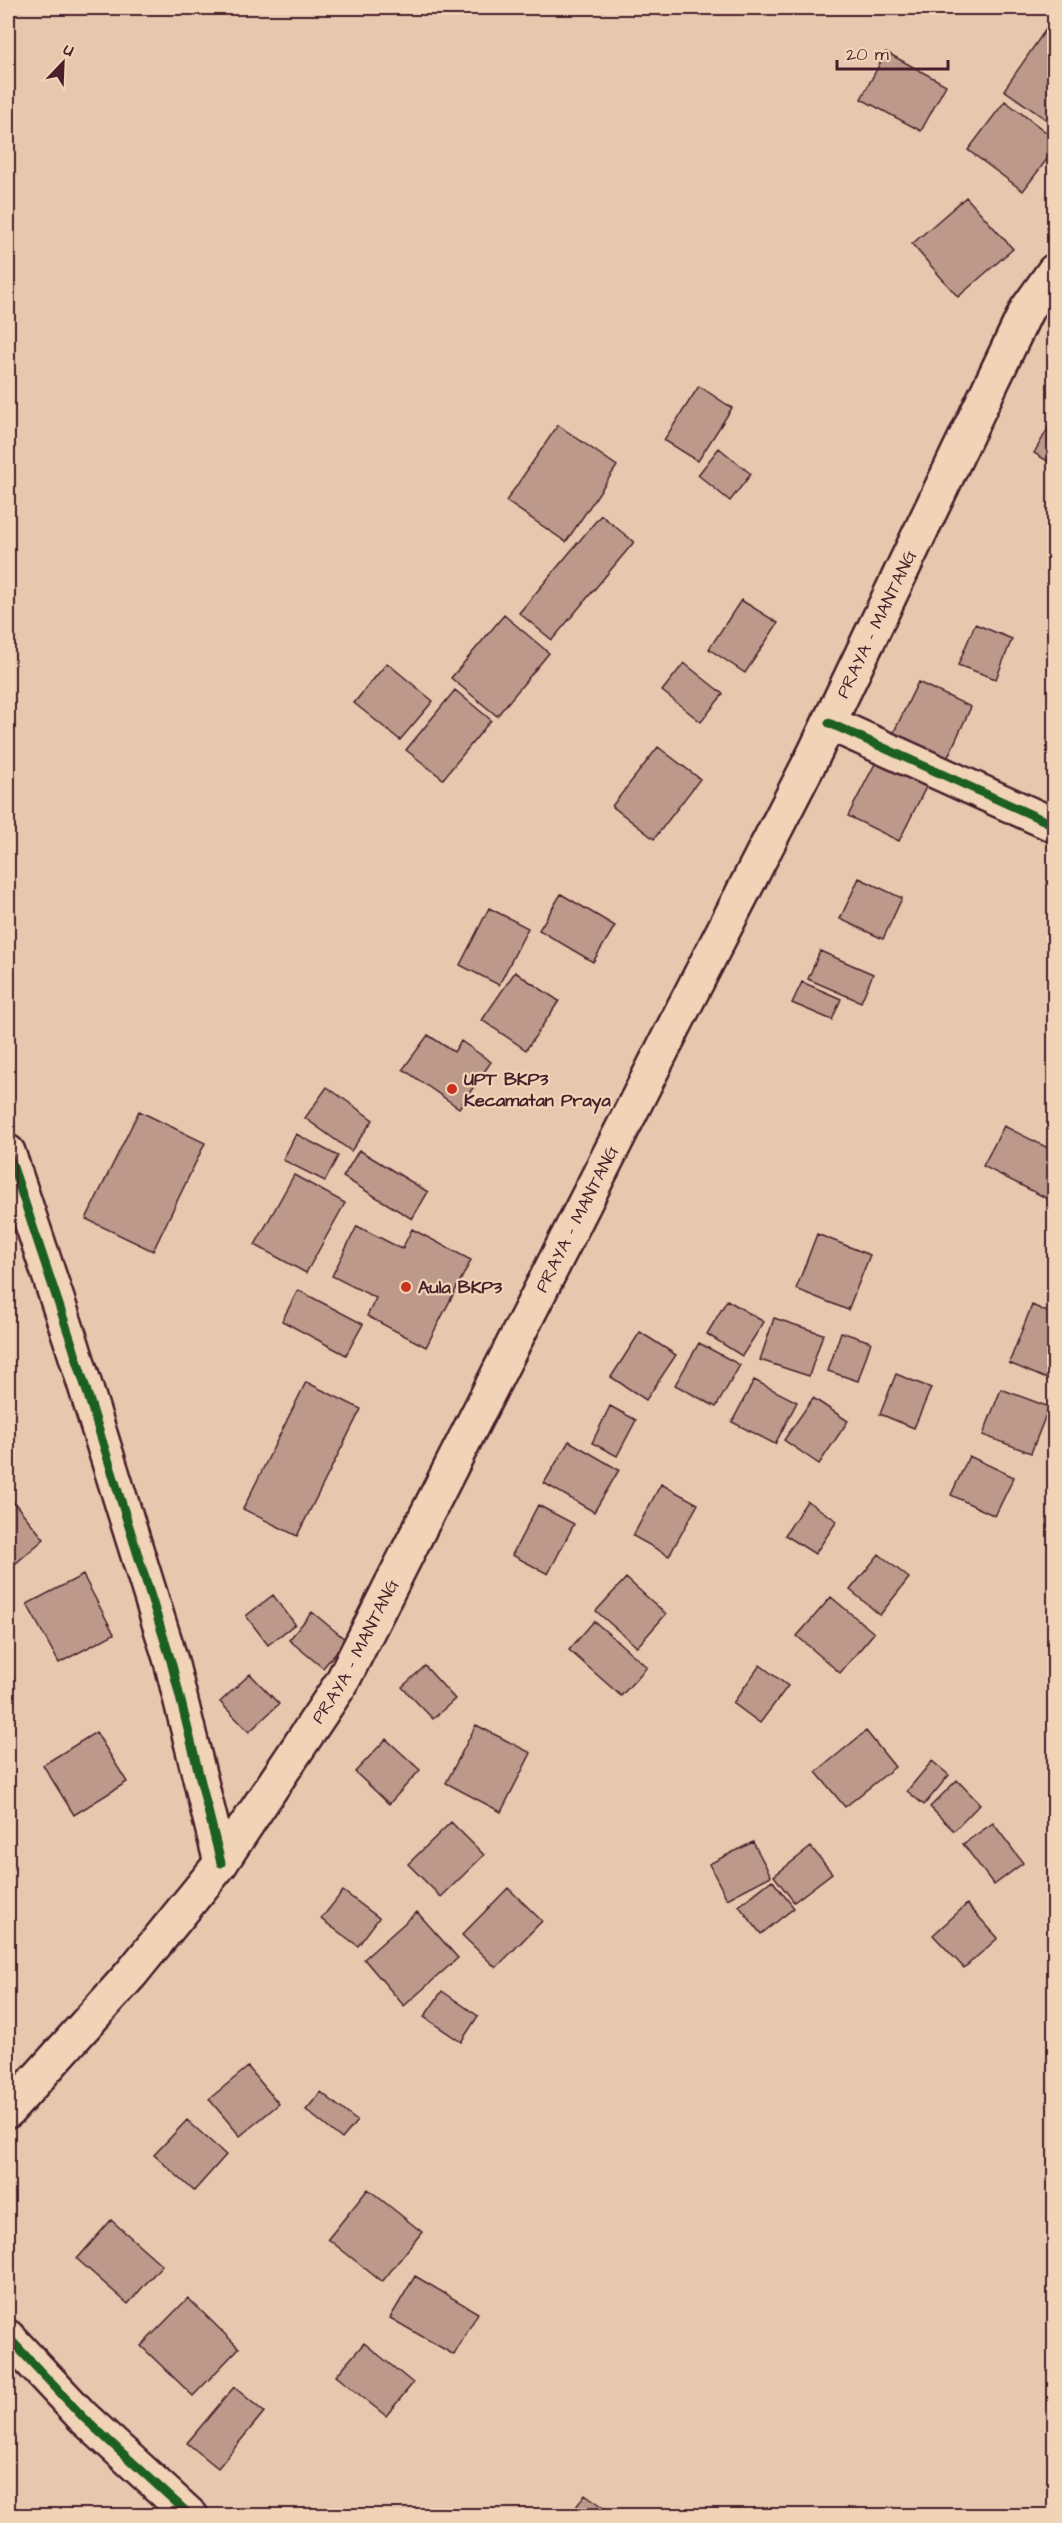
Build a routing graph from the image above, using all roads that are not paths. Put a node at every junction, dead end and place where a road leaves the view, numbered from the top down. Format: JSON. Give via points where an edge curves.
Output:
{"nodes":[{"id":1,"x":1054,"y":271,"type":"edge"},
{"id":2,"x":829,"y":723,"type":"junction"},
{"id":3,"x":1054,"y":825,"type":"edge"},
{"id":4,"x":8,"y":1152,"type":"edge"},
{"id":5,"x":221,"y":1863,"type":"junction"},
{"id":6,"x":8,"y":2111,"type":"edge"},
{"id":7,"x":8,"y":2337,"type":"edge"},
{"id":8,"x":191,"y":2516,"type":"edge"}],
"edges":[{"from":1,"to":2,"type":"main road","name":"PRAYA - MANTANG","via":[[1027,309]]},
{"from":2,"to":3,"type":"main road"},
{"from":2,"to":5,"type":"main road","name":"PRAYA - MANTANG","via":[[342,1682]]},
{"from":4,"to":5,"type":"main road","via":[[171,1662]]},
{"from":5,"to":6,"type":"main road","name":"PRAYA - MANTANG","via":[[131,1974]]},
{"from":7,"to":8,"type":"main road","via":[[82,2416]]}]}
